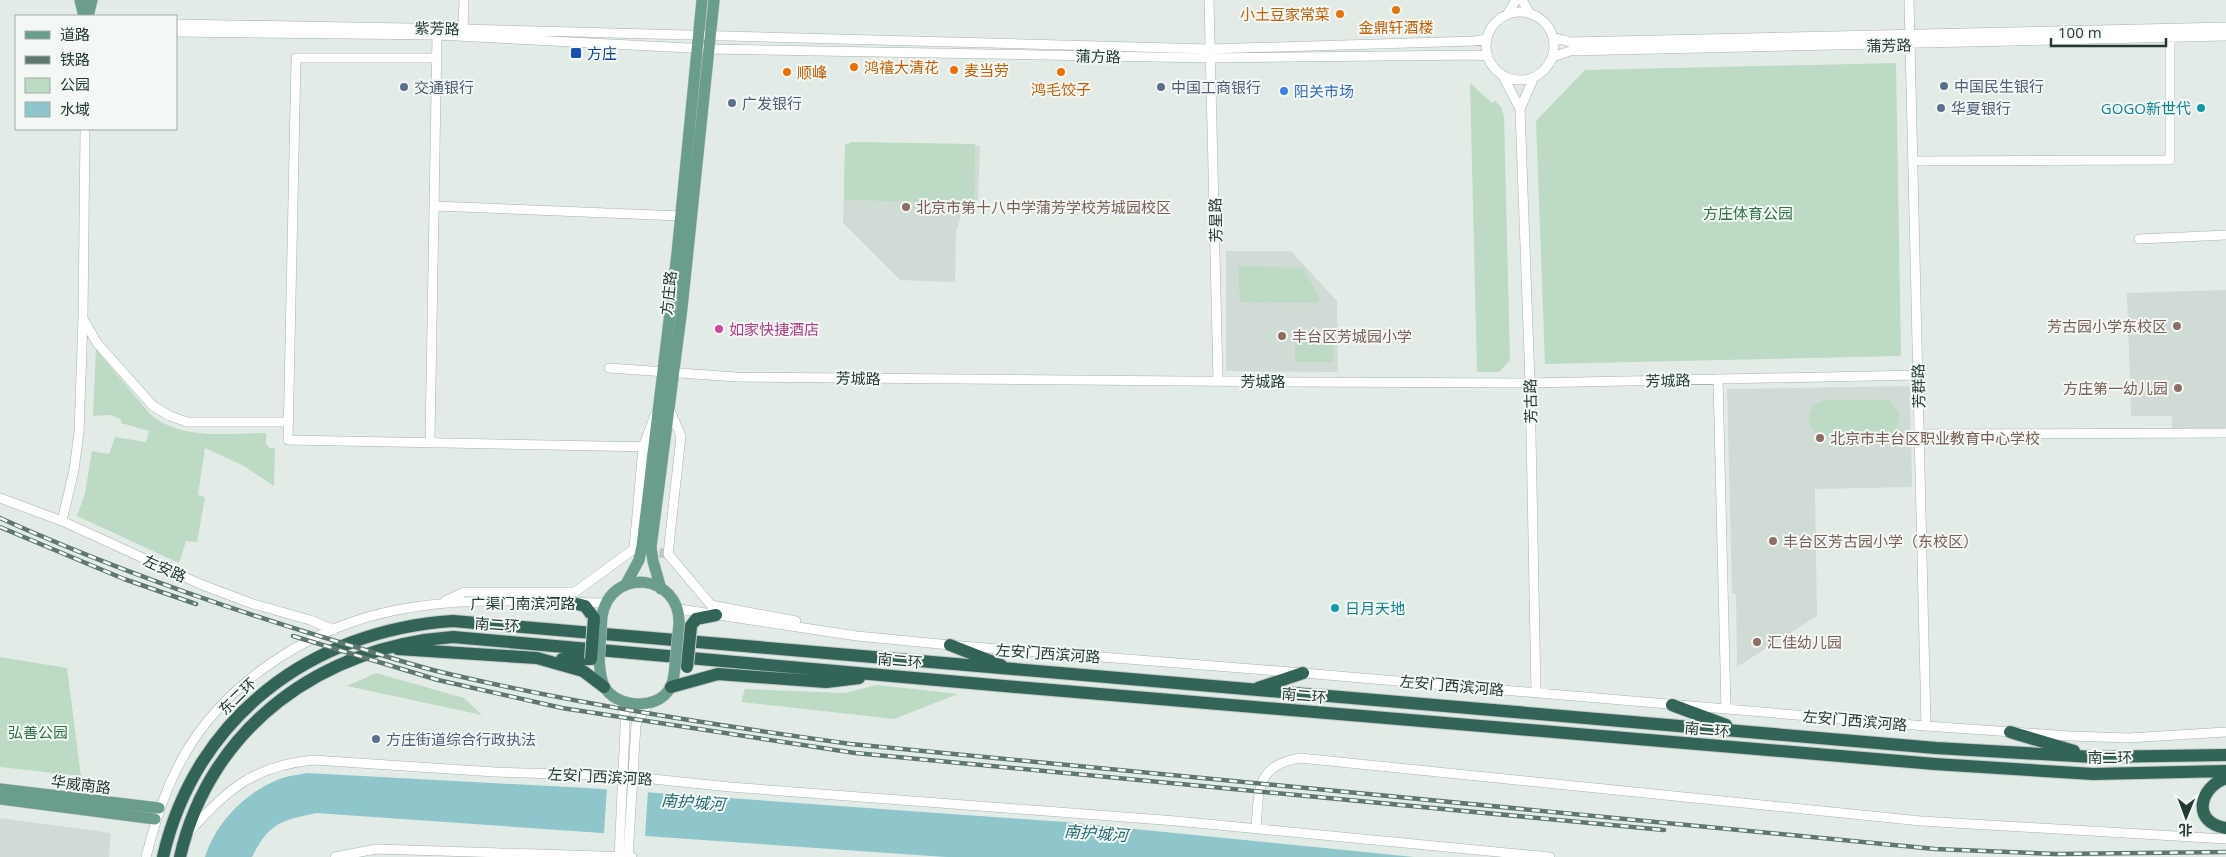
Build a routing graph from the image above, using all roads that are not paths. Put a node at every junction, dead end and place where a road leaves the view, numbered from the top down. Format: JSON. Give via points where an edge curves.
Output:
{"nodes":[{"id":1,"x":80,"y":0,"type":"edge"},
{"id":2,"x":92,"y":0,"type":"edge"},
{"id":3,"x":464,"y":0,"type":"edge"},
{"id":4,"x":702,"y":0,"type":"edge"},
{"id":5,"x":714,"y":0,"type":"edge"},
{"id":6,"x":1209,"y":0,"type":"edge"},
{"id":7,"x":1516,"y":0,"type":"edge"},
{"id":8,"x":1522,"y":0,"type":"edge"},
{"id":9,"x":1909,"y":0,"type":"edge"},
{"id":10,"x":1530,"y":14,"type":"junction"},
{"id":11,"x":84,"y":15,"type":"edge"},
{"id":12,"x":88,"y":15,"type":"edge"},
{"id":13,"x":1507,"y":15,"type":"junction"},
{"id":14,"x":178,"y":24,"type":"edge"},
{"id":15,"x":2226,"y":27,"type":"edge"},
{"id":16,"x":463,"y":29,"type":"junction"},
{"id":17,"x":178,"y":32,"type":"edge"},
{"id":18,"x":1910,"y":35,"type":"junction"},
{"id":19,"x":438,"y":36,"type":"junction"},
{"id":20,"x":698,"y":36,"type":"junction"},
{"id":21,"x":710,"y":36,"type":"junction"},
{"id":22,"x":2226,"y":36,"type":"edge"},
{"id":23,"x":1553,"y":37,"type":"junction"},
{"id":24,"x":2170,"y":38,"type":"junction"},
{"id":25,"x":1487,"y":39,"type":"junction"},
{"id":26,"x":1910,"y":45,"type":"junction"},
{"id":27,"x":697,"y":49,"type":"junction"},
{"id":28,"x":709,"y":49,"type":"junction"},
{"id":29,"x":1210,"y":54,"type":"junction"},
{"id":30,"x":1488,"y":56,"type":"junction"},
{"id":31,"x":1553,"y":57,"type":"junction"},
{"id":32,"x":438,"y":58,"type":"junction"},
{"id":33,"x":1503,"y":76,"type":"junction"},
{"id":34,"x":1534,"y":78,"type":"junction"},
{"id":35,"x":1520,"y":109,"type":"junction"},
{"id":36,"x":85,"y":130,"type":"edge"},
{"id":37,"x":1913,"y":161,"type":"junction"},
{"id":38,"x":435,"y":206,"type":"junction"},
{"id":39,"x":681,"y":216,"type":"junction"},
{"id":40,"x":2226,"y":234,"type":"edge"},
{"id":41,"x":2138,"y":238,"type":"dead end"},
{"id":42,"x":83,"y":319,"type":"junction"},
{"id":43,"x":609,"y":368,"type":"dead end"},
{"id":44,"x":667,"y":373,"type":"junction"},
{"id":45,"x":1918,"y":375,"type":"junction"},
{"id":46,"x":1718,"y":378,"type":"junction"},
{"id":47,"x":1218,"y":381,"type":"junction"},
{"id":48,"x":1530,"y":383,"type":"junction"},
{"id":49,"x":663,"y":405,"type":"junction"},
{"id":50,"x":289,"y":422,"type":"junction"},
{"id":51,"x":2226,"y":433,"type":"edge"},
{"id":52,"x":1919,"y":434,"type":"junction"},
{"id":53,"x":430,"y":441,"type":"junction"},
{"id":54,"x":648,"y":447,"type":"junction"},
{"id":55,"x":0,"y":498,"type":"edge"},
{"id":56,"x":62,"y":521,"type":"junction"},
{"id":57,"x":626,"y":584,"type":"junction"},
{"id":58,"x":661,"y":588,"type":"junction"},
{"id":59,"x":573,"y":603,"type":"junction"},
{"id":60,"x":604,"y":603,"type":"junction"},
{"id":61,"x":440,"y":604,"type":"junction"},
{"id":62,"x":679,"y":609,"type":"junction"},
{"id":63,"x":716,"y":615,"type":"junction"},
{"id":64,"x":598,"y":617,"type":"junction"},
{"id":65,"x":685,"y":625,"type":"junction"},
{"id":66,"x":401,"y":627,"type":"joint"},
{"id":67,"x":334,"y":630,"type":"junction"},
{"id":68,"x":857,"y":636,"type":"junction"},
{"id":69,"x":950,"y":646,"type":"junction"},
{"id":70,"x":381,"y":649,"type":"junction"},
{"id":71,"x":537,"y":658,"type":"junction"},
{"id":72,"x":595,"y":659,"type":"junction"},
{"id":73,"x":681,"y":666,"type":"junction"},
{"id":74,"x":1017,"y":671,"type":"junction"},
{"id":75,"x":1303,"y":673,"type":"junction"},
{"id":76,"x":718,"y":674,"type":"junction"},
{"id":77,"x":888,"y":676,"type":"junction"},
{"id":78,"x":604,"y":687,"type":"junction"},
{"id":79,"x":671,"y":687,"type":"junction"},
{"id":80,"x":1252,"y":690,"type":"junction"},
{"id":81,"x":1536,"y":692,"type":"junction"},
{"id":82,"x":618,"y":700,"type":"junction"},
{"id":83,"x":649,"y":703,"type":"junction"},
{"id":84,"x":1672,"y":705,"type":"junction"},
{"id":85,"x":1726,"y":709,"type":"junction"},
{"id":86,"x":1926,"y":726,"type":"junction"},
{"id":87,"x":1743,"y":731,"type":"junction"},
{"id":88,"x":2010,"y":732,"type":"junction"},
{"id":89,"x":2226,"y":732,"type":"edge"},
{"id":90,"x":2226,"y":755,"type":"edge"},
{"id":91,"x":2093,"y":757,"type":"junction"},
{"id":92,"x":2226,"y":771,"type":"edge"},
{"id":93,"x":2226,"y":778,"type":"edge"},
{"id":94,"x":628,"y":781,"type":"junction"},
{"id":95,"x":0,"y":789,"type":"edge"},
{"id":96,"x":0,"y":799,"type":"edge"},
{"id":97,"x":157,"y":813,"type":"junction"},
{"id":98,"x":1256,"y":828,"type":"junction"},
{"id":99,"x":2226,"y":828,"type":"edge"},
{"id":100,"x":184,"y":837,"type":"junction"},
{"id":101,"x":2226,"y":839,"type":"edge"},
{"id":102,"x":436,"y":852,"type":"junction"},
{"id":103,"x":146,"y":857,"type":"edge"},
{"id":104,"x":163,"y":857,"type":"edge"},
{"id":105,"x":180,"y":857,"type":"edge"},
{"id":106,"x":335,"y":857,"type":"edge"},
{"id":107,"x":456,"y":857,"type":"edge"},
{"id":108,"x":625,"y":857,"type":"edge"},
{"id":109,"x":1550,"y":857,"type":"edge"}],
"edges":[{"from":1,"to":11,"type":"main road"},
{"from":2,"to":12,"type":"main road"},
{"from":3,"to":16,"type":"street"},
{"from":4,"to":20,"type":"main road","name":"方庄路"},
{"from":5,"to":21,"type":"main road","name":"方庄路"},
{"from":6,"to":29,"type":"street","name":"芳星路"},
{"from":7,"to":13,"type":"street"},
{"from":8,"to":10,"type":"street"},
{"from":9,"to":18,"type":"street"},
{"from":10,"to":13,"type":"street"},
{"from":10,"to":23,"type":"street","via":[[1547,24]]},
{"from":13,"to":25,"type":"street","via":[[1493,26]]},
{"from":14,"to":16,"type":"street","name":"紫芳路"},
{"from":15,"to":18,"type":"street","name":"蒲芳路"},
{"from":16,"to":20,"type":"street","name":"紫芳路"},
{"from":17,"to":19,"type":"street","name":"紫芳路"},
{"from":18,"to":23,"type":"street","name":"蒲芳路","via":[[1570,42]]},
{"from":18,"to":26,"type":"street","name":"芳群路"},
{"from":19,"to":27,"type":"street","name":"紫芳路"},
{"from":19,"to":32,"type":"street"},
{"from":20,"to":21,"type":"street","name":"紫芳路"},
{"from":20,"to":27,"type":"main road","name":"方庄路"},
{"from":21,"to":28,"type":"main road","name":"方庄路"},
{"from":21,"to":29,"type":"street","name":"蒲方路"},
{"from":22,"to":24,"type":"street","name":"蒲芳路"},
{"from":23,"to":31,"type":"street"},
{"from":24,"to":26,"type":"street","name":"蒲芳路"},
{"from":24,"to":37,"type":"street","via":[[2170,160]]},
{"from":25,"to":29,"type":"street","name":"蒲方路"},
{"from":25,"to":30,"type":"street"},
{"from":26,"to":31,"type":"street","name":"蒲芳路","via":[[1570,51]]},
{"from":26,"to":37,"type":"street","name":"芳群路"},
{"from":27,"to":28,"type":"street","name":"紫芳路"},
{"from":27,"to":39,"type":"main road","name":"方庄路"},
{"from":28,"to":29,"type":"street","name":"蒲方路"},
{"from":28,"to":44,"type":"main road","name":"方庄路","via":[[682,308]]},
{"from":29,"to":30,"type":"street","name":"蒲方路"},
{"from":29,"to":47,"type":"street","name":"芳星路"},
{"from":30,"to":33,"type":"street"},
{"from":31,"to":34,"type":"street","via":[[1547,68]]},
{"from":32,"to":38,"type":"street"},
{"from":32,"to":50,"type":"street","via":[[296,58]]},
{"from":33,"to":34,"type":"street","via":[[1521,80]]},
{"from":33,"to":35,"type":"street"},
{"from":34,"to":35,"type":"street"},
{"from":35,"to":48,"type":"street","name":"芳古路"},
{"from":36,"to":42,"type":"street"},
{"from":37,"to":45,"type":"street","name":"芳群路"},
{"from":38,"to":39,"type":"street"},
{"from":38,"to":53,"type":"street"},
{"from":39,"to":44,"type":"main road","name":"方庄路"},
{"from":40,"to":41,"type":"street"},
{"from":42,"to":50,"type":"street","via":[[98,343],[147,399],[170,416],[187,422]]},
{"from":42,"to":56,"type":"street","via":[[79,432]]},
{"from":43,"to":44,"type":"street","name":"芳城路"},
{"from":44,"to":47,"type":"street","name":"芳城路","via":[[736,377]]},
{"from":44,"to":49,"type":"main road","name":"方庄路"},
{"from":45,"to":46,"type":"street","name":"芳城路"},
{"from":45,"to":52,"type":"street","name":"芳群路"},
{"from":46,"to":48,"type":"street","name":"芳城路"},
{"from":46,"to":85,"type":"street"},
{"from":47,"to":48,"type":"street","name":"芳城路"},
{"from":48,"to":81,"type":"street","name":"芳古路"},
{"from":49,"to":54,"type":"main road","name":"方庄路"},
{"from":49,"to":58,"type":"main road","name":"方庄路","via":[[652,547]]},
{"from":49,"to":68,"type":"street","via":[[681,436],[668,554],[711,605]]},
{"from":50,"to":53,"type":"street","via":[[288,440]]},
{"from":51,"to":52,"type":"street"},
{"from":52,"to":86,"type":"street","name":"芳群路"},
{"from":53,"to":54,"type":"street"},
{"from":54,"to":57,"type":"main road","name":"方庄路","via":[[642,546]]},
{"from":54,"to":61,"type":"street","via":[[634,549],[575,592],[464,592]]},
{"from":55,"to":56,"type":"street","name":"左安路"},
{"from":56,"to":67,"type":"street","name":"左安路","via":[[200,584]]},
{"from":57,"to":58,"type":"main road","via":[[651,583]]},
{"from":57,"to":60,"type":"main road","via":[[614,591]]},
{"from":58,"to":62,"type":"main road"},
{"from":59,"to":60,"type":"street","name":"广渠门南滨河路"},
{"from":59,"to":61,"type":"street","name":"广渠门南滨河路"},
{"from":59,"to":64,"type":"highway","via":[[585,606]]},
{"from":60,"to":64,"type":"main road"},
{"from":61,"to":67,"type":"street","name":"广渠门南滨河路","via":[[397,610]]},
{"from":62,"to":63,"type":"street","name":"左安门西滨河路"},
{"from":62,"to":65,"type":"main road"},
{"from":63,"to":65,"type":"highway","via":[[696,618]]},
{"from":63,"to":68,"type":"street","name":"左安门西滨河路"},
{"from":64,"to":72,"type":"highway","bridge":true},
{"from":65,"to":73,"type":"highway","bridge":true},
{"from":66,"to":74,"type":"highway","name":"南二环","via":[[453,621],[481,622]]},
{"from":66,"to":104,"type":"highway","name":"东二环","via":[[315,658],[261,693],[240,712],[202,761],[185,794]]},
{"from":67,"to":97,"type":"street","name":"广渠门南滨河路","via":[[276,660],[227,700],[187,751]]},
{"from":68,"to":69,"type":"street","name":"左安门西滨河路"},
{"from":69,"to":74,"type":"highway"},
{"from":69,"to":75,"type":"street","name":"左安门西滨河路"},
{"from":70,"to":71,"type":"highway"},
{"from":70,"to":77,"type":"highway","name":"南二环","via":[[429,639],[480,638]]},
{"from":70,"to":100,"type":"highway","name":"东二环","via":[[322,672],[276,702],[251,724],[216,769]]},
{"from":71,"to":72,"type":"highway"},
{"from":71,"to":78,"type":"highway","via":[[583,671]]},
{"from":72,"to":78,"type":"main road"},
{"from":73,"to":76,"type":"highway","via":[[697,673]]},
{"from":73,"to":79,"type":"main road"},
{"from":74,"to":80,"type":"highway","name":"南二环"},
{"from":75,"to":80,"type":"highway"},
{"from":75,"to":81,"type":"street","name":"左安门西滨河路"},
{"from":76,"to":77,"type":"highway","via":[[826,682]]},
{"from":76,"to":79,"type":"highway"},
{"from":77,"to":92,"type":"highway","name":"南二环","via":[[1935,764],[2093,774]]},
{"from":78,"to":82,"type":"main road"},
{"from":79,"to":83,"type":"main road","via":[[664,696]]},
{"from":80,"to":87,"type":"highway","name":"南二环"},
{"from":81,"to":84,"type":"street","name":"左安门西滨河路"},
{"from":82,"to":83,"type":"main road"},
{"from":82,"to":94,"type":"street","via":[[624,715]]},
{"from":83,"to":94,"type":"street","via":[[636,724]]},
{"from":84,"to":85,"type":"street","name":"左安门西滨河路"},
{"from":84,"to":87,"type":"highway"},
{"from":85,"to":86,"type":"street","name":"左安门西滨河路"},
{"from":86,"to":88,"type":"street","name":"左安门西滨河路"},
{"from":87,"to":91,"type":"highway","name":"南二环","via":[[1936,748]]},
{"from":88,"to":89,"type":"street","name":"左安门西滨河路","via":[[2128,738]]},
{"from":88,"to":91,"type":"highway"},
{"from":90,"to":91,"type":"highway","name":"南二环"},
{"from":93,"to":99,"type":"highway","via":[[2210,786],[2202,801],[2207,819]]},
{"from":94,"to":98,"type":"street","name":"左安门西滨河路"},
{"from":94,"to":100,"type":"street","name":"左安门西滨河路","via":[[313,760],[289,763],[265,770],[240,784],[216,802]]},
{"from":94,"to":108,"type":"street"},
{"from":95,"to":97,"type":"main road","name":"华威南路"},
{"from":96,"to":97,"type":"main road","name":"华威南路"},
{"from":97,"to":103,"type":"street","name":"广渠门南滨河路"},
{"from":98,"to":101,"type":"street","via":[[1259,788],[1264,778],[1279,765],[1300,758],[1920,821]]},
{"from":98,"to":109,"type":"street","name":"左安门西滨河路"},
{"from":100,"to":105,"type":"highway","name":"东二环"},
{"from":102,"to":106,"type":"street","via":[[376,848]]},
{"from":102,"to":107,"type":"street"},
{"from":102,"to":108,"type":"street"}]}
